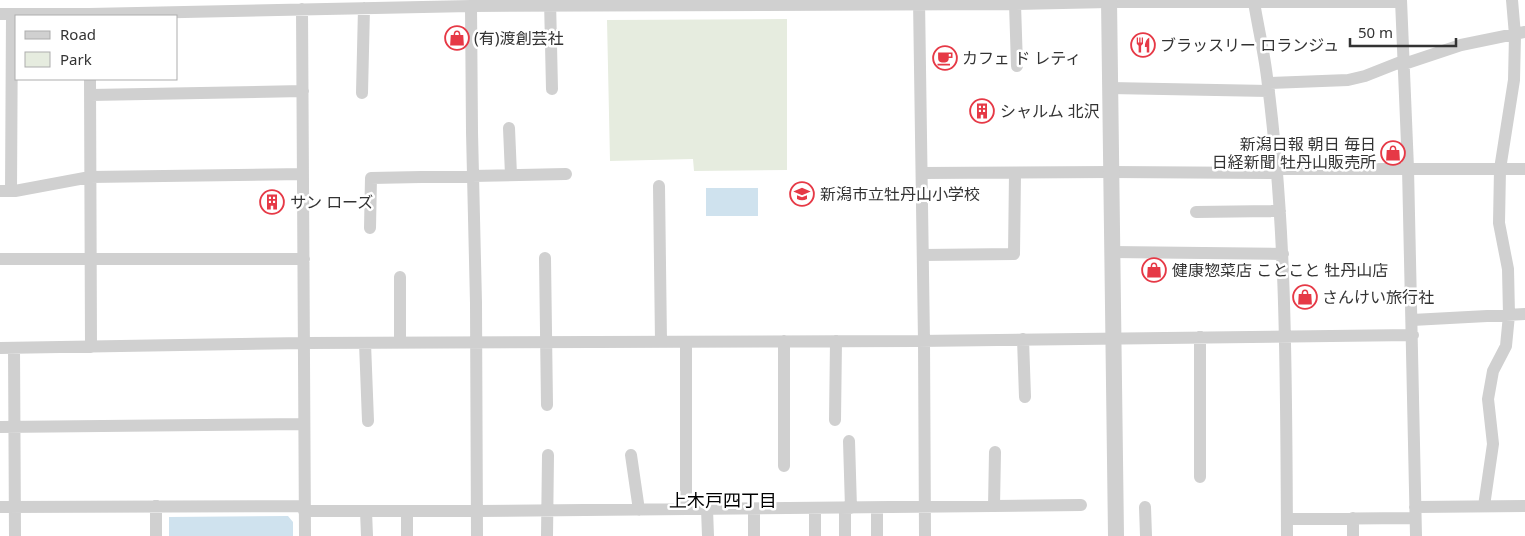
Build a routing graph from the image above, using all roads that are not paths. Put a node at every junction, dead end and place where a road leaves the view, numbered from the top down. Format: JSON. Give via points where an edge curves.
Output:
{"nodes":[{"id":1,"x":1512,"y":0,"type":"edge"},
{"id":2,"x":1109,"y":1,"type":"edge"},
{"id":3,"x":1251,"y":1,"type":"edge"},
{"id":4,"x":1401,"y":1,"type":"edge"},
{"id":5,"x":919,"y":2,"type":"edge"},
{"id":6,"x":452,"y":3,"type":"edge"},
{"id":7,"x":550,"y":3,"type":"edge"},
{"id":8,"x":590,"y":3,"type":"edge"},
{"id":9,"x":623,"y":3,"type":"edge"},
{"id":10,"x":664,"y":3,"type":"edge"},
{"id":11,"x":737,"y":3,"type":"edge"},
{"id":12,"x":784,"y":3,"type":"edge"},
{"id":13,"x":335,"y":4,"type":"edge"},
{"id":14,"x":424,"y":4,"type":"edge"},
{"id":15,"x":1015,"y":4,"type":"junction"},
{"id":16,"x":471,"y":6,"type":"junction"},
{"id":17,"x":364,"y":8,"type":"junction"},
{"id":18,"x":302,"y":10,"type":"junction"},
{"id":19,"x":6,"y":14,"type":"edge"},
{"id":20,"x":89,"y":15,"type":"edge"},
{"id":21,"x":1520,"y":34,"type":"edge"},
{"id":22,"x":1404,"y":62,"type":"junction"},
{"id":23,"x":1017,"y":66,"type":"dead end"},
{"id":24,"x":90,"y":80,"type":"edge"},
{"id":25,"x":1268,"y":87,"type":"junction"},
{"id":26,"x":1110,"y":88,"type":"junction"},
{"id":27,"x":552,"y":89,"type":"dead end"},
{"id":28,"x":303,"y":91,"type":"junction"},
{"id":29,"x":362,"y":93,"type":"dead end"},
{"id":30,"x":90,"y":95,"type":"junction"},
{"id":31,"x":509,"y":128,"type":"dead end"},
{"id":32,"x":1408,"y":168,"type":"junction"},
{"id":33,"x":1500,"y":169,"type":"junction"},
{"id":34,"x":1525,"y":169,"type":"edge"},
{"id":35,"x":1276,"y":171,"type":"junction"},
{"id":36,"x":1111,"y":172,"type":"junction"},
{"id":37,"x":1015,"y":173,"type":"junction"},
{"id":38,"x":303,"y":174,"type":"junction"},
{"id":39,"x":566,"y":174,"type":"dead end"},
{"id":40,"x":922,"y":174,"type":"junction"},
{"id":41,"x":511,"y":175,"type":"junction"},
{"id":42,"x":473,"y":176,"type":"junction"},
{"id":43,"x":90,"y":178,"type":"junction"},
{"id":44,"x":659,"y":186,"type":"dead end"},
{"id":45,"x":6,"y":191,"type":"edge"},
{"id":46,"x":1280,"y":211,"type":"junction"},
{"id":47,"x":1196,"y":212,"type":"dead end"},
{"id":48,"x":370,"y":228,"type":"dead end"},
{"id":49,"x":1112,"y":252,"type":"junction"},
{"id":50,"x":1283,"y":254,"type":"junction"},
{"id":51,"x":923,"y":255,"type":"junction"},
{"id":52,"x":91,"y":258,"type":"junction"},
{"id":53,"x":545,"y":258,"type":"dead end"},
{"id":54,"x":0,"y":259,"type":"edge"},
{"id":55,"x":304,"y":259,"type":"junction"},
{"id":56,"x":400,"y":277,"type":"dead end"},
{"id":57,"x":1525,"y":314,"type":"edge"},
{"id":58,"x":1509,"y":315,"type":"junction"},
{"id":59,"x":1412,"y":320,"type":"junction"},
{"id":60,"x":1413,"y":335,"type":"junction"},
{"id":61,"x":1286,"y":336,"type":"junction"},
{"id":62,"x":1200,"y":337,"type":"junction"},
{"id":63,"x":1114,"y":338,"type":"junction"},
{"id":64,"x":1023,"y":339,"type":"junction"},
{"id":65,"x":784,"y":341,"type":"junction"},
{"id":66,"x":836,"y":341,"type":"junction"},
{"id":67,"x":924,"y":341,"type":"junction"},
{"id":68,"x":476,"y":342,"type":"junction"},
{"id":69,"x":546,"y":342,"type":"junction"},
{"id":70,"x":661,"y":342,"type":"junction"},
{"id":71,"x":686,"y":342,"type":"junction"},
{"id":72,"x":305,"y":343,"type":"junction"},
{"id":73,"x":365,"y":343,"type":"junction"},
{"id":74,"x":400,"y":343,"type":"junction"},
{"id":75,"x":90,"y":347,"type":"junction"},
{"id":76,"x":0,"y":348,"type":"edge"},
{"id":77,"x":14,"y":348,"type":"junction"},
{"id":78,"x":1025,"y":397,"type":"dead end"},
{"id":79,"x":547,"y":405,"type":"dead end"},
{"id":80,"x":835,"y":420,"type":"dead end"},
{"id":81,"x":368,"y":421,"type":"dead end"},
{"id":82,"x":304,"y":424,"type":"junction"},
{"id":83,"x":14,"y":427,"type":"junction"},
{"id":84,"x":0,"y":428,"type":"edge"},
{"id":85,"x":849,"y":441,"type":"dead end"},
{"id":86,"x":995,"y":452,"type":"dead end"},
{"id":87,"x":548,"y":454,"type":"dead end"},
{"id":88,"x":631,"y":454,"type":"dead end"},
{"id":89,"x":784,"y":466,"type":"dead end"},
{"id":90,"x":1200,"y":477,"type":"dead end"},
{"id":91,"x":1081,"y":505,"type":"dead end"},
{"id":92,"x":156,"y":506,"type":"junction"},
{"id":93,"x":994,"y":506,"type":"junction"},
{"id":94,"x":1484,"y":506,"type":"junction"},
{"id":95,"x":1525,"y":506,"type":"edge"},
{"id":96,"x":0,"y":507,"type":"edge"},
{"id":97,"x":15,"y":507,"type":"junction"},
{"id":98,"x":925,"y":507,"type":"junction"},
{"id":99,"x":1146,"y":507,"type":"dead end"},
{"id":100,"x":304,"y":508,"type":"junction"},
{"id":101,"x":815,"y":508,"type":"junction"},
{"id":102,"x":848,"y":508,"type":"junction"},
{"id":103,"x":877,"y":508,"type":"junction"},
{"id":104,"x":707,"y":509,"type":"junction"},
{"id":105,"x":754,"y":509,"type":"junction"},
{"id":106,"x":640,"y":510,"type":"junction"},
{"id":107,"x":686,"y":510,"type":"junction"},
{"id":108,"x":366,"y":511,"type":"junction"},
{"id":109,"x":407,"y":511,"type":"junction"},
{"id":110,"x":547,"y":511,"type":"junction"},
{"id":111,"x":477,"y":512,"type":"junction"},
{"id":112,"x":1415,"y":513,"type":"junction"},
{"id":113,"x":1353,"y":518,"type":"junction"},
{"id":114,"x":1286,"y":519,"type":"junction"},
{"id":115,"x":15,"y":536,"type":"edge"},
{"id":116,"x":156,"y":536,"type":"edge"},
{"id":117,"x":305,"y":536,"type":"edge"},
{"id":118,"x":367,"y":536,"type":"edge"},
{"id":119,"x":407,"y":536,"type":"edge"},
{"id":120,"x":477,"y":536,"type":"edge"},
{"id":121,"x":548,"y":536,"type":"edge"},
{"id":122,"x":708,"y":536,"type":"edge"},
{"id":123,"x":754,"y":536,"type":"edge"},
{"id":124,"x":815,"y":536,"type":"edge"},
{"id":125,"x":845,"y":536,"type":"edge"},
{"id":126,"x":877,"y":536,"type":"edge"},
{"id":127,"x":925,"y":536,"type":"edge"},
{"id":128,"x":1116,"y":536,"type":"edge"},
{"id":129,"x":1146,"y":536,"type":"edge"},
{"id":130,"x":1287,"y":536,"type":"edge"},
{"id":131,"x":1353,"y":536,"type":"edge"},
{"id":132,"x":1416,"y":536,"type":"edge"}],
"edges":[{"from":1,"to":21,"type":"street"},
{"from":2,"to":3,"type":"street"},
{"from":2,"to":15,"type":"street"},
{"from":2,"to":26,"type":"street"},
{"from":3,"to":4,"type":"street"},
{"from":3,"to":25,"type":"street"},
{"from":4,"to":22,"type":"street"},
{"from":5,"to":12,"type":"street"},
{"from":5,"to":15,"type":"street"},
{"from":5,"to":40,"type":"street"},
{"from":6,"to":14,"type":"street"},
{"from":6,"to":16,"type":"street"},
{"from":7,"to":8,"type":"street"},
{"from":7,"to":16,"type":"street"},
{"from":7,"to":27,"type":"street"},
{"from":8,"to":9,"type":"street"},
{"from":9,"to":10,"type":"street"},
{"from":10,"to":11,"type":"street"},
{"from":11,"to":12,"type":"street"},
{"from":13,"to":17,"type":"street"},
{"from":13,"to":18,"type":"street"},
{"from":14,"to":17,"type":"street"},
{"from":15,"to":23,"type":"street"},
{"from":16,"to":42,"type":"street"},
{"from":17,"to":29,"type":"street"},
{"from":18,"to":20,"type":"street"},
{"from":18,"to":28,"type":"street"},
{"from":19,"to":20,"type":"street"},
{"from":19,"to":45,"type":"street"},
{"from":21,"to":22,"type":"street","via":[[1461,44]]},
{"from":21,"to":33,"type":"street"},
{"from":22,"to":25,"type":"street","via":[[1348,80]]},
{"from":22,"to":32,"type":"street"},
{"from":24,"to":30,"type":"street"},
{"from":25,"to":26,"type":"street"},
{"from":25,"to":35,"type":"street"},
{"from":26,"to":36,"type":"street"},
{"from":28,"to":30,"type":"street"},
{"from":28,"to":38,"type":"street"},
{"from":30,"to":43,"type":"street"},
{"from":31,"to":41,"type":"street"},
{"from":32,"to":33,"type":"street"},
{"from":32,"to":35,"type":"street"},
{"from":32,"to":59,"type":"street"},
{"from":33,"to":34,"type":"street"},
{"from":33,"to":58,"type":"street","via":[[1499,223],[1508,269]]},
{"from":35,"to":36,"type":"street"},
{"from":35,"to":46,"type":"street"},
{"from":36,"to":37,"type":"street"},
{"from":36,"to":49,"type":"street"},
{"from":37,"to":40,"type":"street"},
{"from":37,"to":51,"type":"street","via":[[1014,254]]},
{"from":38,"to":43,"type":"street"},
{"from":38,"to":55,"type":"street"},
{"from":39,"to":41,"type":"street"},
{"from":40,"to":51,"type":"street"},
{"from":41,"to":42,"type":"street"},
{"from":42,"to":48,"type":"street","via":[[371,178]]},
{"from":42,"to":68,"type":"street"},
{"from":43,"to":45,"type":"street"},
{"from":43,"to":52,"type":"street"},
{"from":44,"to":70,"type":"street"},
{"from":46,"to":47,"type":"street"},
{"from":46,"to":50,"type":"street"},
{"from":49,"to":50,"type":"street"},
{"from":49,"to":63,"type":"street"},
{"from":50,"to":61,"type":"street"},
{"from":51,"to":67,"type":"street"},
{"from":52,"to":54,"type":"street"},
{"from":52,"to":55,"type":"street"},
{"from":52,"to":75,"type":"street"},
{"from":53,"to":69,"type":"street"},
{"from":55,"to":72,"type":"street"},
{"from":56,"to":74,"type":"street"},
{"from":57,"to":58,"type":"street"},
{"from":58,"to":59,"type":"street"},
{"from":58,"to":94,"type":"street","via":[[1506,346],[1493,370],[1488,398],[1493,444]]},
{"from":59,"to":60,"type":"street"},
{"from":60,"to":61,"type":"street"},
{"from":60,"to":112,"type":"street"},
{"from":61,"to":62,"type":"street"},
{"from":61,"to":114,"type":"street"},
{"from":62,"to":63,"type":"street"},
{"from":62,"to":90,"type":"street"},
{"from":63,"to":64,"type":"street"},
{"from":63,"to":128,"type":"street"},
{"from":64,"to":67,"type":"street"},
{"from":64,"to":78,"type":"street"},
{"from":65,"to":66,"type":"street"},
{"from":65,"to":71,"type":"street"},
{"from":65,"to":89,"type":"street"},
{"from":66,"to":67,"type":"street"},
{"from":66,"to":80,"type":"street"},
{"from":67,"to":98,"type":"street"},
{"from":68,"to":69,"type":"street"},
{"from":68,"to":74,"type":"street"},
{"from":68,"to":111,"type":"street"},
{"from":69,"to":70,"type":"street"},
{"from":69,"to":79,"type":"street"},
{"from":70,"to":71,"type":"street"},
{"from":71,"to":107,"type":"street"},
{"from":72,"to":73,"type":"street"},
{"from":72,"to":75,"type":"street"},
{"from":72,"to":82,"type":"street"},
{"from":73,"to":74,"type":"street"},
{"from":73,"to":81,"type":"street"},
{"from":75,"to":77,"type":"street"},
{"from":76,"to":77,"type":"street"},
{"from":77,"to":83,"type":"street"},
{"from":82,"to":83,"type":"street"},
{"from":82,"to":100,"type":"street"},
{"from":83,"to":84,"type":"street"},
{"from":83,"to":97,"type":"street"},
{"from":85,"to":102,"type":"street"},
{"from":86,"to":93,"type":"street"},
{"from":87,"to":110,"type":"street"},
{"from":88,"to":106,"type":"street"},
{"from":91,"to":93,"type":"street"},
{"from":92,"to":97,"type":"street"},
{"from":92,"to":100,"type":"street"},
{"from":92,"to":116,"type":"street"},
{"from":93,"to":98,"type":"street"},
{"from":94,"to":95,"type":"street"},
{"from":94,"to":112,"type":"street"},
{"from":96,"to":97,"type":"street"},
{"from":97,"to":115,"type":"street"},
{"from":98,"to":103,"type":"street"},
{"from":98,"to":127,"type":"street"},
{"from":99,"to":129,"type":"street"},
{"from":100,"to":108,"type":"street"},
{"from":100,"to":117,"type":"street"},
{"from":101,"to":102,"type":"street"},
{"from":101,"to":105,"type":"street"},
{"from":101,"to":124,"type":"street"},
{"from":102,"to":103,"type":"street"},
{"from":102,"to":125,"type":"street"},
{"from":103,"to":126,"type":"street"},
{"from":104,"to":105,"type":"street"},
{"from":104,"to":107,"type":"street"},
{"from":104,"to":122,"type":"street"},
{"from":105,"to":123,"type":"street"},
{"from":106,"to":107,"type":"street"},
{"from":106,"to":110,"type":"street"},
{"from":108,"to":109,"type":"street"},
{"from":108,"to":118,"type":"street"},
{"from":109,"to":111,"type":"street"},
{"from":109,"to":119,"type":"street"},
{"from":110,"to":111,"type":"street"},
{"from":110,"to":121,"type":"street"},
{"from":111,"to":120,"type":"street"},
{"from":112,"to":113,"type":"street"},
{"from":112,"to":132,"type":"street"},
{"from":113,"to":114,"type":"street"},
{"from":113,"to":131,"type":"street"},
{"from":114,"to":130,"type":"street"}]}
